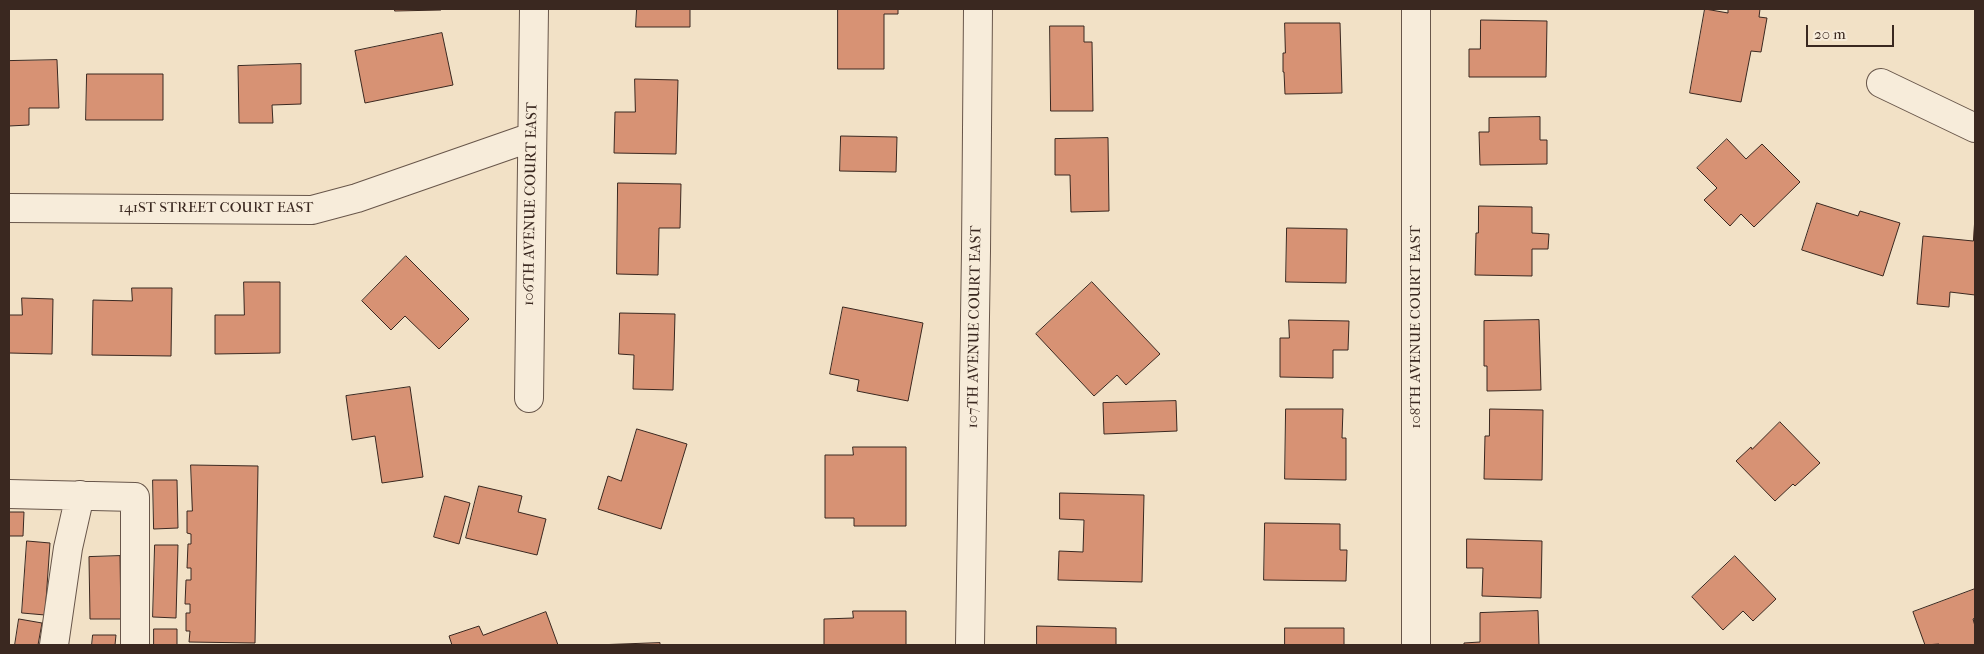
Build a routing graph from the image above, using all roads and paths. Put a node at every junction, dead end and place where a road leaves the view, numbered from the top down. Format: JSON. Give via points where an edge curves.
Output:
{"nodes":[{"id":1,"x":534,"y":9,"type":"edge"},
{"id":2,"x":978,"y":9,"type":"edge"},
{"id":3,"x":1416,"y":9,"type":"edge"},
{"id":4,"x":1881,"y":83,"type":"dead end"},
{"id":5,"x":1975,"y":128,"type":"edge"},
{"id":6,"x":532,"y":137,"type":"junction"},
{"id":7,"x":9,"y":208,"type":"edge"},
{"id":8,"x":529,"y":398,"type":"dead end"},
{"id":9,"x":9,"y":494,"type":"edge"},
{"id":10,"x":80,"y":495,"type":"junction"},
{"id":11,"x":54,"y":645,"type":"edge"},
{"id":12,"x":135,"y":645,"type":"edge"},
{"id":13,"x":970,"y":645,"type":"edge"},
{"id":14,"x":1416,"y":645,"type":"edge"}],
"edges":[{"from":1,"to":6,"type":"street","name":"106TH AVENUE COURT EAST"},
{"from":2,"to":13,"type":"street","name":"107TH AVENUE COURT EAST"},
{"from":3,"to":14,"type":"street","name":"108TH AVENUE COURT EAST"},
{"from":4,"to":5,"type":"street"},
{"from":6,"to":7,"type":"street","name":"141ST STREET COURT EAST","via":[[312,210]]},
{"from":6,"to":8,"type":"street","name":"106TH AVENUE COURT EAST"},
{"from":9,"to":10,"type":"street"},
{"from":10,"to":11,"type":"street","via":[[68,548]]},
{"from":10,"to":12,"type":"street","via":[[135,497]]}]}
